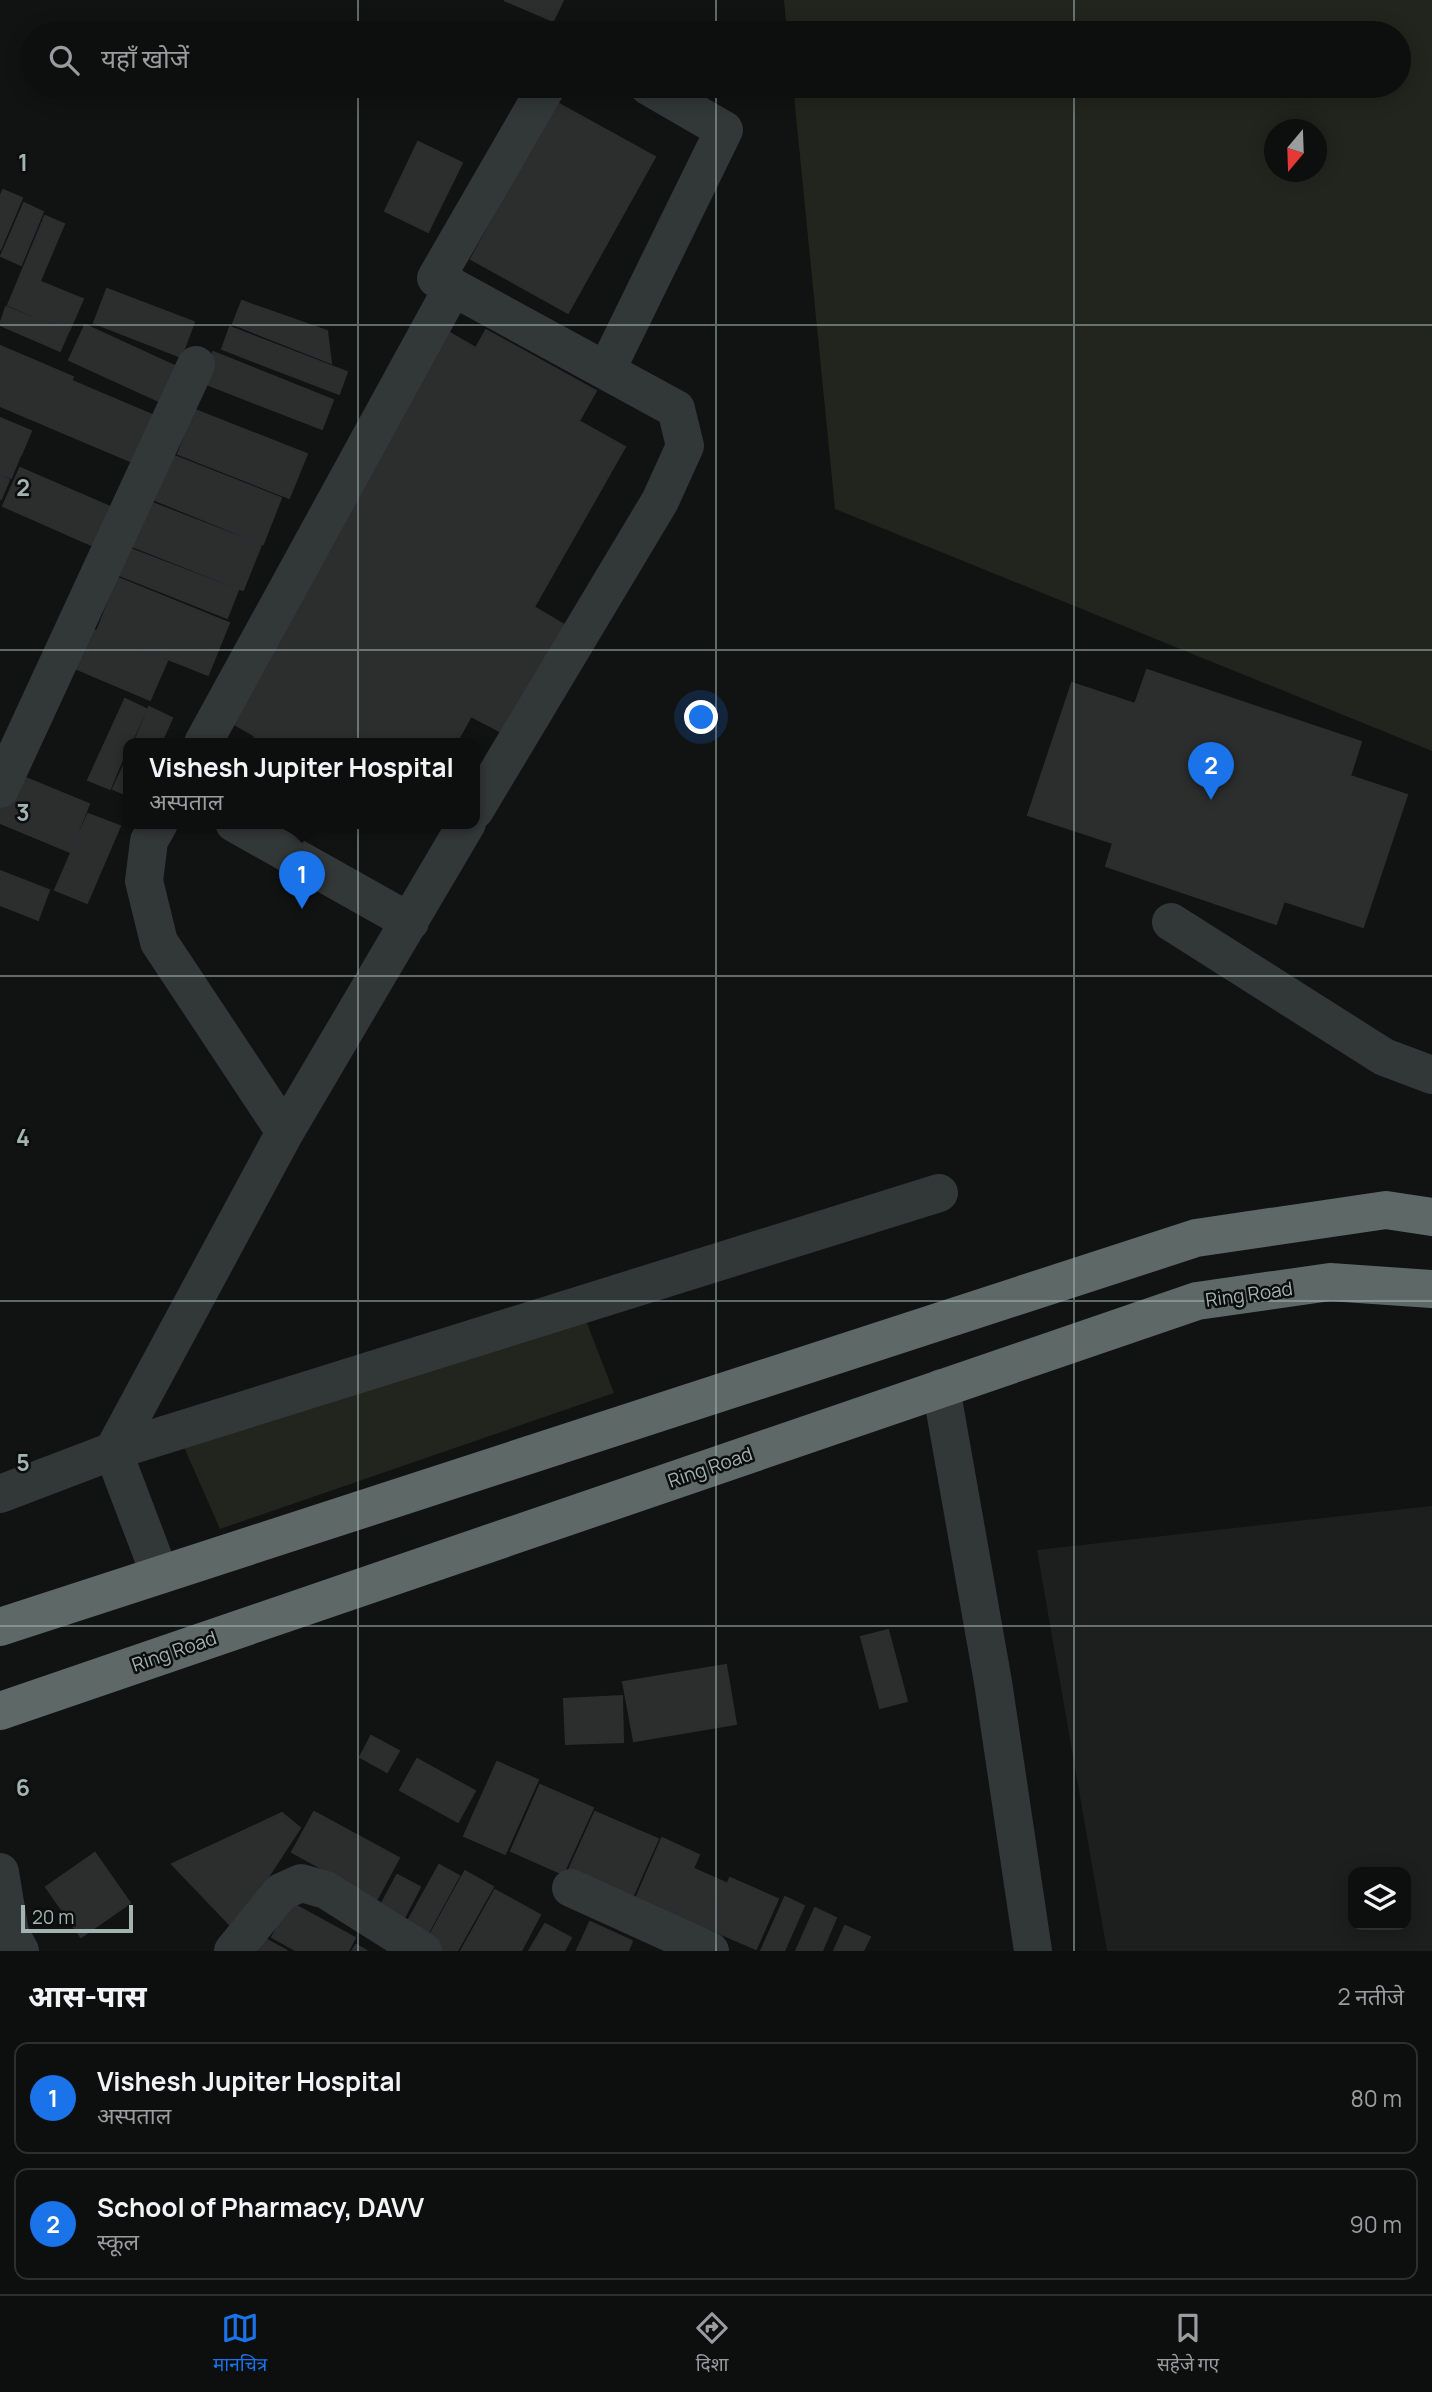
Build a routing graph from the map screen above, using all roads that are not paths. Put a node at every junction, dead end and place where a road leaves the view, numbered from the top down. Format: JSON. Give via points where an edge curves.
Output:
{"nodes":[{"id":1,"x":540,"y":98,"type":"edge"},
{"id":2,"x":669,"y":98,"type":"edge"},
{"id":3,"x":453,"y":287,"type":"junction"},
{"id":4,"x":196,"y":365,"type":"dead end"},
{"id":5,"x":607,"y":371,"type":"junction"},
{"id":6,"x":206,"y":738,"type":"edge"},
{"id":7,"x":0,"y":789,"type":"edge"},
{"id":8,"x":480,"y":802,"type":"edge"},
{"id":9,"x":156,"y":829,"type":"edge"},
{"id":10,"x":245,"y":829,"type":"edge"},
{"id":11,"x":464,"y":829,"type":"edge"},
{"id":12,"x":410,"y":922,"type":"junction"},
{"id":13,"x":1171,"y":922,"type":"dead end"},
{"id":14,"x":1432,"y":1075,"type":"edge"},
{"id":15,"x":285,"y":1132,"type":"junction"},
{"id":16,"x":939,"y":1193,"type":"dead end"},
{"id":17,"x":1432,"y":1217,"type":"edge"},
{"id":18,"x":1432,"y":1289,"type":"edge"},
{"id":19,"x":930,"y":1392,"type":"junction"},
{"id":20,"x":113,"y":1451,"type":"junction"},
{"id":21,"x":0,"y":1494,"type":"edge"},
{"id":22,"x":160,"y":1575,"type":"junction"},
{"id":23,"x":0,"y":1627,"type":"edge"},
{"id":24,"x":0,"y":1711,"type":"edge"},
{"id":25,"x":0,"y":1871,"type":"edge"},
{"id":26,"x":571,"y":1888,"type":"dead end"},
{"id":27,"x":654,"y":1940,"type":"edge"},
{"id":28,"x":20,"y":1951,"type":"edge"},
{"id":29,"x":233,"y":1951,"type":"edge"},
{"id":30,"x":423,"y":1951,"type":"edge"},
{"id":31,"x":710,"y":1951,"type":"edge"},
{"id":32,"x":1011,"y":1951,"type":"edge"},
{"id":33,"x":1033,"y":1951,"type":"edge"}],
"edges":[{"from":1,"to":3,"type":"street","via":[[436,278]]},
{"from":2,"to":5,"type":"street","via":[[724,130]]},
{"from":3,"to":5,"type":"street"},
{"from":3,"to":6,"type":"street"},
{"from":4,"to":7,"type":"street"},
{"from":5,"to":8,"type":"street","via":[[676,409],[685,446],[660,501]]},
{"from":9,"to":15,"type":"street","via":[[149,841],[144,881],[159,942]]},
{"from":10,"to":12,"type":"street"},
{"from":11,"to":12,"type":"street"},
{"from":12,"to":15,"type":"street"},
{"from":13,"to":14,"type":"street","via":[[1384,1057]]},
{"from":15,"to":20,"type":"street"},
{"from":16,"to":20,"type":"street"},
{"from":17,"to":22,"type":"highway","via":[[1386,1210],[1196,1238]]},
{"from":18,"to":19,"type":"highway","name":"Ring Road","via":[[1330,1283],[1197,1301]]},
{"from":19,"to":24,"type":"highway","name":"Ring Road"},
{"from":19,"to":32,"type":"street"},
{"from":19,"to":33,"type":"street","via":[[993,1682]]},
{"from":20,"to":21,"type":"street"},
{"from":20,"to":22,"type":"street"},
{"from":22,"to":23,"type":"highway"},
{"from":25,"to":28,"type":"street","via":[[10,1933]]},
{"from":26,"to":27,"type":"street"},
{"from":27,"to":31,"type":"street"},
{"from":29,"to":30,"type":"street","via":[[281,1892],[301,1883],[326,1890]]}]}
